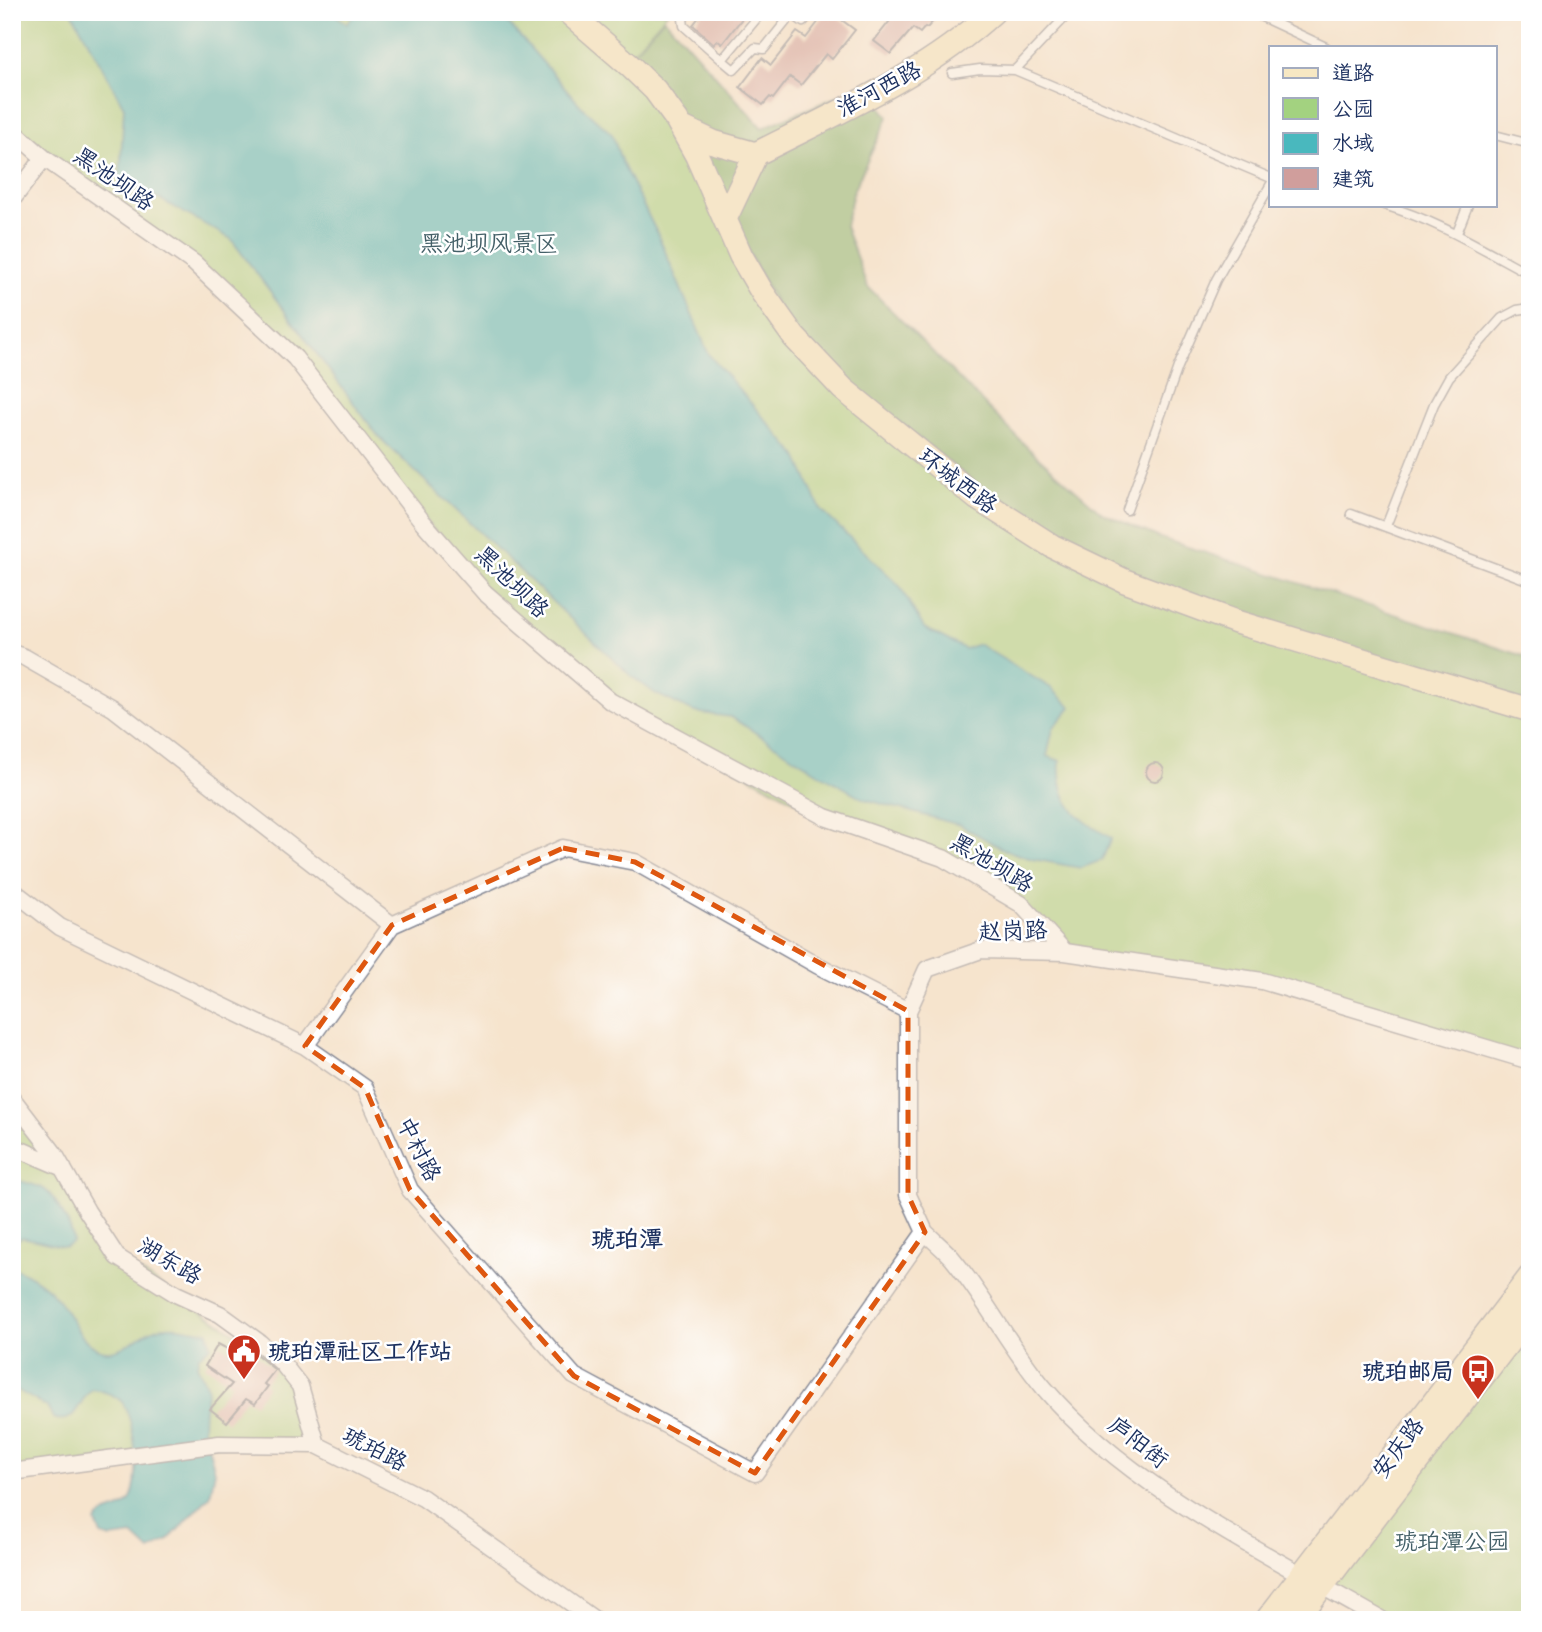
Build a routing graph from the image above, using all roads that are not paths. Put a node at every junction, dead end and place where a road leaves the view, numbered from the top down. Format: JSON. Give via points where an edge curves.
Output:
{"nodes":[{"id":1,"x":568,"y":12,"type":"edge"},
{"id":2,"x":688,"y":12,"type":"edge"},
{"id":3,"x":762,"y":12,"type":"edge"},
{"id":4,"x":812,"y":12,"type":"edge"},
{"id":5,"x":993,"y":12,"type":"edge"},
{"id":6,"x":1070,"y":12,"type":"edge"},
{"id":7,"x":1251,"y":12,"type":"edge"},
{"id":8,"x":791,"y":13,"type":"edge"},
{"id":9,"x":1324,"y":46,"type":"edge"},
{"id":10,"x":722,"y":60,"type":"junction"},
{"id":11,"x":1015,"y":70,"type":"junction"},
{"id":12,"x":952,"y":73,"type":"dead end"},
{"id":13,"x":681,"y":127,"type":"junction"},
{"id":14,"x":12,"y":130,"type":"edge"},
{"id":15,"x":1496,"y":135,"type":"edge"},
{"id":16,"x":1530,"y":144,"type":"edge"},
{"id":17,"x":757,"y":154,"type":"junction"},
{"id":18,"x":44,"y":158,"type":"junction"},
{"id":19,"x":1269,"y":177,"type":"edge"},
{"id":20,"x":1269,"y":187,"type":"edge"},
{"id":21,"x":12,"y":200,"type":"edge"},
{"id":22,"x":1387,"y":206,"type":"edge"},
{"id":23,"x":1468,"y":206,"type":"edge"},
{"id":24,"x":725,"y":219,"type":"junction"},
{"id":25,"x":1457,"y":233,"type":"junction"},
{"id":26,"x":1530,"y":274,"type":"edge"},
{"id":27,"x":1530,"y":308,"type":"edge"},
{"id":28,"x":1127,"y":510,"type":"dead end"},
{"id":29,"x":1351,"y":514,"type":"dead end"},
{"id":30,"x":1386,"y":526,"type":"junction"},
{"id":31,"x":1530,"y":581,"type":"edge"},
{"id":32,"x":12,"y":653,"type":"edge"},
{"id":33,"x":1530,"y":710,"type":"edge"},
{"id":34,"x":12,"y":890,"type":"edge"},
{"id":35,"x":392,"y":925,"type":"junction"},
{"id":36,"x":1065,"y":952,"type":"junction"},
{"id":37,"x":908,"y":1011,"type":"junction"},
{"id":38,"x":305,"y":1046,"type":"junction"},
{"id":39,"x":1530,"y":1061,"type":"edge"},
{"id":40,"x":12,"y":1098,"type":"edge"},
{"id":41,"x":12,"y":1146,"type":"edge"},
{"id":42,"x":63,"y":1168,"type":"junction"},
{"id":43,"x":925,"y":1232,"type":"junction"},
{"id":44,"x":1530,"y":1277,"type":"edge"},
{"id":45,"x":1530,"y":1314,"type":"edge"},
{"id":46,"x":317,"y":1445,"type":"junction"},
{"id":47,"x":12,"y":1472,"type":"edge"},
{"id":48,"x":1302,"y":1574,"type":"junction"},
{"id":49,"x":1322,"y":1585,"type":"junction"},
{"id":50,"x":595,"y":1620,"type":"edge"},
{"id":51,"x":1267,"y":1620,"type":"edge"},
{"id":52,"x":1296,"y":1620,"type":"edge"},
{"id":53,"x":1382,"y":1620,"type":"edge"}],
"edges":[{"from":1,"to":13,"type":"street","name":"环城西路","via":[[655,90]]},
{"from":2,"to":10,"type":"lane","via":[[683,25]]},
{"from":3,"to":10,"type":"lane"},
{"from":4,"to":8,"type":"lane","via":[[802,22]]},
{"from":5,"to":17,"type":"street","name":"淮河西路","via":[[933,60]]},
{"from":6,"to":11,"type":"lane"},
{"from":7,"to":9,"type":"lane"},
{"from":8,"to":10,"type":"lane","via":[[762,50],[754,48],[736,69]]},
{"from":11,"to":12,"type":"lane"},
{"from":11,"to":19,"type":"lane"},
{"from":13,"to":17,"type":"street"},
{"from":13,"to":24,"type":"street","name":"环城西路"},
{"from":14,"to":18,"type":"street","name":"黑池坝路"},
{"from":15,"to":16,"type":"lane"},
{"from":17,"to":24,"type":"street"},
{"from":18,"to":21,"type":"street"},
{"from":18,"to":36,"type":"street","name":"黑池坝路","via":[[194,263],[295,358],[422,522],[484,592],[610,701],[825,817],[943,858],[1021,904]]},
{"from":20,"to":28,"type":"lane","via":[[1216,280],[1178,367]]},
{"from":22,"to":25,"type":"lane"},
{"from":23,"to":25,"type":"lane"},
{"from":24,"to":33,"type":"street","name":"环城西路","via":[[762,292],[829,376],[952,479],[1028,532],[1125,581],[1215,614]]},
{"from":25,"to":26,"type":"lane"},
{"from":27,"to":30,"type":"lane","via":[[1502,318],[1448,377]]},
{"from":29,"to":30,"type":"lane"},
{"from":30,"to":31,"type":"lane"},
{"from":32,"to":35,"type":"street","via":[[113,708]]},
{"from":34,"to":38,"type":"street","name":"中村路","via":[[60,927]]},
{"from":35,"to":37,"type":"street","via":[[563,848],[635,862]]},
{"from":35,"to":38,"type":"street"},
{"from":36,"to":37,"type":"street","name":"赵岗路","via":[[981,950],[927,969]]},
{"from":36,"to":39,"type":"street","name":"赵岗路","via":[[1262,981]]},
{"from":37,"to":43,"type":"street","name":"赵岗路","via":[[908,1195]]},
{"from":38,"to":43,"type":"street","name":"中村路","via":[[365,1088],[410,1189],[574,1376],[755,1473]]},
{"from":40,"to":42,"type":"street","name":"湖东路"},
{"from":41,"to":42,"type":"street"},
{"from":42,"to":46,"type":"street","name":"湖东路","via":[[117,1257],[220,1314],[282,1363],[300,1386]]},
{"from":43,"to":48,"type":"street","name":"庐阳街","via":[[952,1259],[1045,1388],[1090,1434],[1185,1507]]},
{"from":44,"to":48,"type":"street","name":"安庆路"},
{"from":45,"to":49,"type":"street","name":"安庆路"},
{"from":46,"to":47,"type":"street","name":"琥珀路","via":[[219,1444]]},
{"from":46,"to":50,"type":"street","name":"琥珀路","via":[[423,1498]]},
{"from":48,"to":49,"type":"street","name":"庐阳街"},
{"from":48,"to":51,"type":"street","name":"安庆路"},
{"from":49,"to":52,"type":"street","name":"安庆路"},
{"from":49,"to":53,"type":"street","name":"庐阳街"}]}
